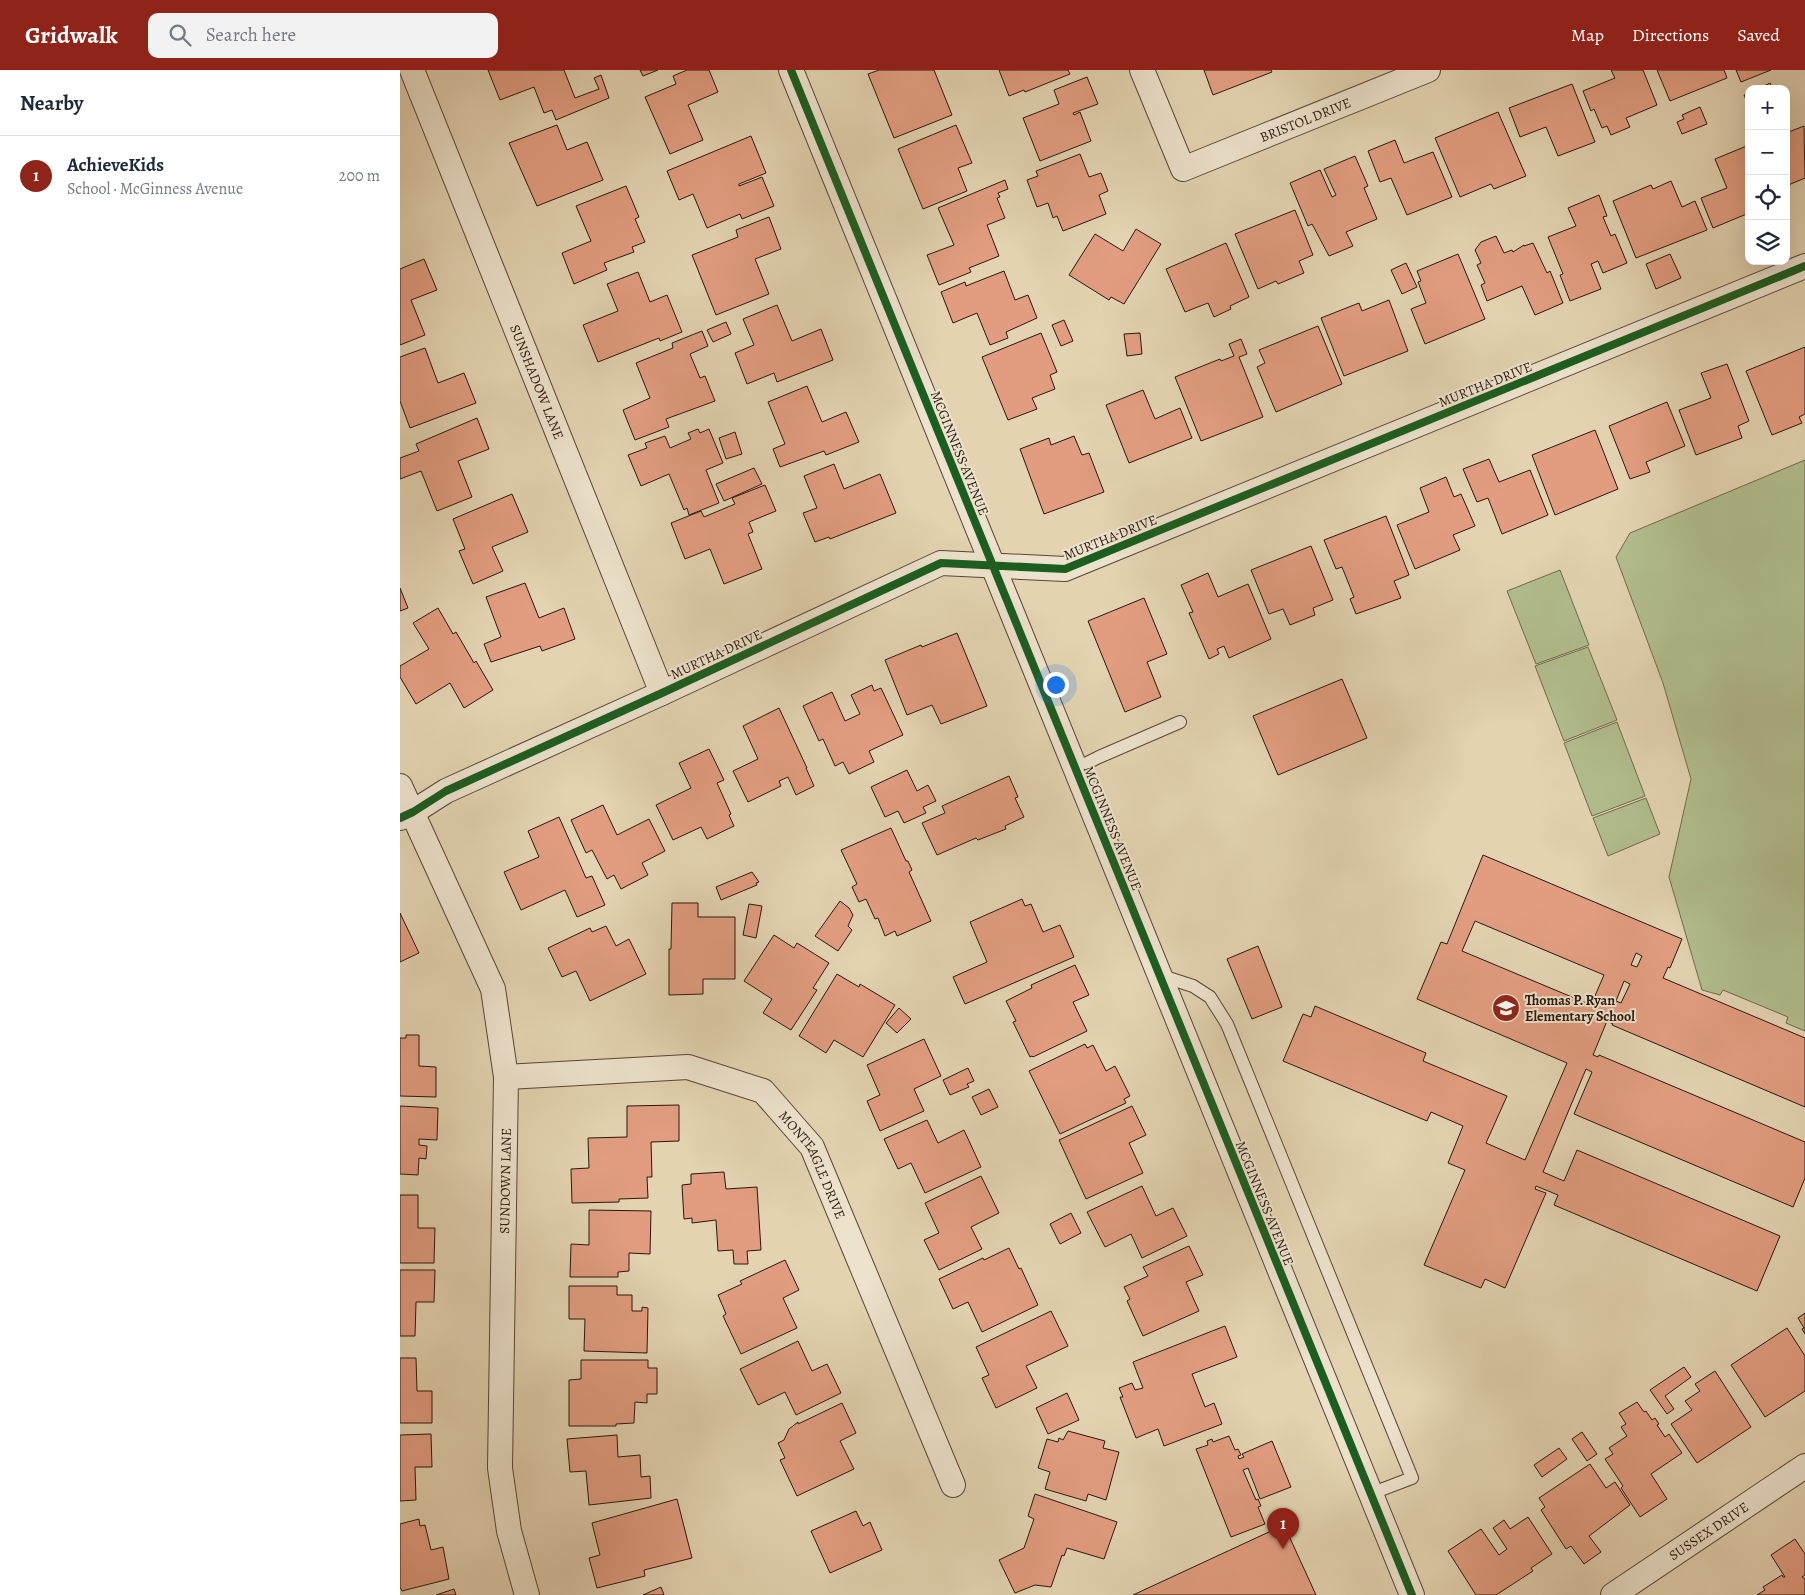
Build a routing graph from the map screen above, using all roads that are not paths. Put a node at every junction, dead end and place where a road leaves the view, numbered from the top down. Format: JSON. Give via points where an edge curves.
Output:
{"nodes":[{"id":1,"x":412,"y":70,"type":"edge"},
{"id":2,"x":791,"y":70,"type":"edge"},
{"id":3,"x":1142,"y":70,"type":"edge"},
{"id":4,"x":1428,"y":70,"type":"edge"},
{"id":5,"x":1805,"y":266,"type":"edge"},
{"id":6,"x":993,"y":566,"type":"junction"},
{"id":7,"x":662,"y":693,"type":"junction"},
{"id":8,"x":1180,"y":722,"type":"dead end"},
{"id":9,"x":1075,"y":769,"type":"junction"},
{"id":10,"x":400,"y":786,"type":"edge"},
{"id":11,"x":406,"y":815,"type":"edge"},
{"id":12,"x":1159,"y":975,"type":"junction"},
{"id":13,"x":506,"y":1077,"type":"junction"},
{"id":14,"x":1805,"y":1466,"type":"edge"},
{"id":15,"x":953,"y":1485,"type":"dead end"},
{"id":16,"x":1370,"y":1494,"type":"junction"},
{"id":17,"x":527,"y":1595,"type":"edge"},
{"id":18,"x":1412,"y":1595,"type":"edge"},
{"id":19,"x":1613,"y":1595,"type":"edge"}],
"edges":[{"from":1,"to":7,"type":"street","name":"SUNSHADOW LANE"},
{"from":2,"to":6,"type":"street","name":"MCGINNESS AVENUE"},
{"from":3,"to":4,"type":"street","name":"BRISTOL DRIVE","via":[[1183,169]]},
{"from":5,"to":6,"type":"street","name":"MURTHA DRIVE","via":[[1065,569]]},
{"from":6,"to":7,"type":"street","name":"MURTHA DRIVE","via":[[941,563]]},
{"from":6,"to":9,"type":"street","name":"MCGINNESS AVENUE"},
{"from":7,"to":11,"type":"street","name":"MURTHA DRIVE","via":[[446,791]]},
{"from":8,"to":9,"type":"lane"},
{"from":9,"to":12,"type":"street","name":"MCGINNESS AVENUE"},
{"from":10,"to":11,"type":"street","name":"SUNDOWN LANE"},
{"from":11,"to":13,"type":"street","name":"SUNDOWN LANE","via":[[493,989]]},
{"from":12,"to":16,"type":"street","name":"MCGINNESS AVENUE"},
{"from":12,"to":16,"type":"lane","via":[[1193,986],[1210,997],[1227,1024],[1412,1478]]},
{"from":13,"to":15,"type":"street","name":"MONTEAGLE DRIVE","via":[[688,1067],[763,1091],[812,1146]]},
{"from":13,"to":17,"type":"street","name":"SUNDOWN LANE","via":[[500,1468],[509,1531]]},
{"from":14,"to":19,"type":"street","name":"SUSSEX DRIVE"},
{"from":16,"to":18,"type":"street","name":"MCGINNESS AVENUE"}]}
